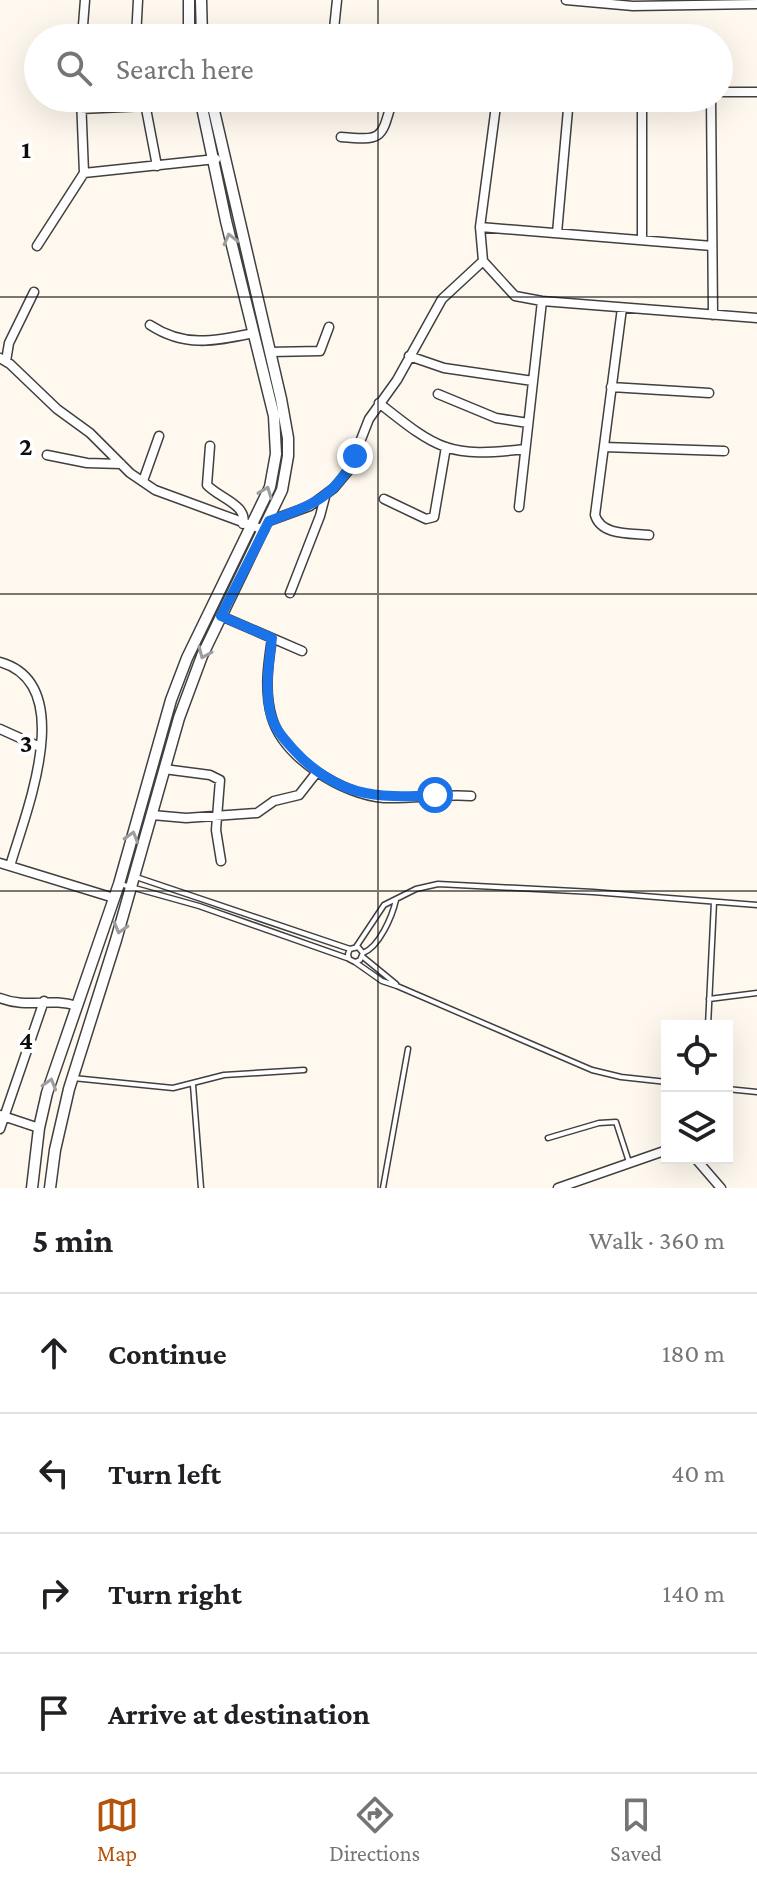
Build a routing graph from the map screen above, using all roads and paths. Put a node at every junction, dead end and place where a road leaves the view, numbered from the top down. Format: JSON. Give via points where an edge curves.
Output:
{"nodes":[{"id":1,"x":85,"y":0,"type":"edge"},
{"id":2,"x":138,"y":0,"type":"edge"},
{"id":3,"x":189,"y":0,"type":"edge"},
{"id":4,"x":201,"y":0,"type":"edge"},
{"id":5,"x":337,"y":0,"type":"edge"},
{"id":6,"x":566,"y":0,"type":"edge"},
{"id":7,"x":671,"y":3,"type":"edge"},
{"id":8,"x":757,"y":4,"type":"edge"},
{"id":9,"x":83,"y":24,"type":"edge"},
{"id":10,"x":137,"y":24,"type":"edge"},
{"id":11,"x":189,"y":24,"type":"edge"},
{"id":12,"x":202,"y":24,"type":"edge"},
{"id":13,"x":335,"y":24,"type":"edge"},
{"id":14,"x":733,"y":92,"type":"edge"},
{"id":15,"x":757,"y":92,"type":"edge"},
{"id":16,"x":80,"y":112,"type":"edge"},
{"id":17,"x":147,"y":112,"type":"edge"},
{"id":18,"x":204,"y":112,"type":"edge"},
{"id":19,"x":213,"y":112,"type":"edge"},
{"id":20,"x":389,"y":112,"type":"edge"},
{"id":21,"x":495,"y":112,"type":"edge"},
{"id":22,"x":568,"y":112,"type":"edge"},
{"id":23,"x":642,"y":112,"type":"edge"},
{"id":24,"x":711,"y":112,"type":"edge"},
{"id":25,"x":341,"y":137,"type":"dead end"},
{"id":26,"x":219,"y":159,"type":"junction"},
{"id":27,"x":157,"y":166,"type":"junction"},
{"id":28,"x":84,"y":173,"type":"junction"},
{"id":29,"x":480,"y":227,"type":"junction"},
{"id":30,"x":557,"y":233,"type":"junction"},
{"id":31,"x":642,"y":240,"type":"junction"},
{"id":32,"x":37,"y":246,"type":"dead end"},
{"id":33,"x":712,"y":246,"type":"junction"},
{"id":34,"x":483,"y":261,"type":"junction"},
{"id":35,"x":34,"y":292,"type":"dead end"},
{"id":36,"x":542,"y":301,"type":"junction"},
{"id":37,"x":622,"y":308,"type":"junction"},
{"id":38,"x":713,"y":315,"type":"junction"},
{"id":39,"x":757,"y":318,"type":"edge"},
{"id":40,"x":150,"y":325,"type":"dead end"},
{"id":41,"x":329,"y":327,"type":"dead end"},
{"id":42,"x":254,"y":333,"type":"junction"},
{"id":43,"x":270,"y":352,"type":"junction"},
{"id":44,"x":409,"y":356,"type":"junction"},
{"id":45,"x":3,"y":359,"type":"edge"},
{"id":46,"x":533,"y":381,"type":"junction"},
{"id":47,"x":611,"y":387,"type":"junction"},
{"id":48,"x":709,"y":393,"type":"dead end"},
{"id":49,"x":438,"y":394,"type":"dead end"},
{"id":50,"x":379,"y":403,"type":"junction"},
{"id":51,"x":528,"y":423,"type":"junction"},
{"id":52,"x":159,"y":436,"type":"dead end"},
{"id":53,"x":210,"y":446,"type":"dead end"},
{"id":54,"x":446,"y":447,"type":"junction"},
{"id":55,"x":604,"y":447,"type":"junction"},
{"id":56,"x":525,"y":449,"type":"junction"},
{"id":57,"x":724,"y":451,"type":"dead end"},
{"id":58,"x":47,"y":455,"type":"dead end"},
{"id":59,"x":121,"y":464,"type":"junction"},
{"id":60,"x":143,"y":481,"type":"junction"},
{"id":61,"x":325,"y":497,"type":"junction"},
{"id":62,"x":384,"y":499,"type":"dead end"},
{"id":63,"x":519,"y":507,"type":"dead end"},
{"id":64,"x":247,"y":525,"type":"junction"},
{"id":65,"x":266,"y":526,"type":"junction"},
{"id":66,"x":649,"y":535,"type":"dead end"},
{"id":67,"x":290,"y":593,"type":"dead end"},
{"id":68,"x":221,"y":616,"type":"junction"},
{"id":69,"x":272,"y":638,"type":"junction"},
{"id":70,"x":302,"y":651,"type":"dead end"},
{"id":71,"x":0,"y":662,"type":"edge"},
{"id":72,"x":0,"y":729,"type":"edge"},
{"id":73,"x":40,"y":747,"type":"junction"},
{"id":74,"x":164,"y":769,"type":"junction"},
{"id":75,"x":317,"y":772,"type":"junction"},
{"id":76,"x":471,"y":796,"type":"dead end"},
{"id":77,"x":152,"y":815,"type":"junction"},
{"id":78,"x":216,"y":815,"type":"junction"},
{"id":79,"x":221,"y":861,"type":"dead end"},
{"id":80,"x":0,"y":863,"type":"edge"},
{"id":81,"x":10,"y":866,"type":"junction"},
{"id":82,"x":120,"y":878,"type":"junction"},
{"id":83,"x":133,"y":882,"type":"junction"},
{"id":84,"x":114,"y":898,"type":"junction"},
{"id":85,"x":396,"y":900,"type":"junction"},
{"id":86,"x":714,"y":902,"type":"junction"},
{"id":87,"x":757,"y":905,"type":"edge"},
{"id":88,"x":353,"y":948,"type":"junction"},
{"id":89,"x":362,"y":955,"type":"junction"},
{"id":90,"x":352,"y":961,"type":"junction"},
{"id":91,"x":397,"y":986,"type":"junction"},
{"id":92,"x":757,"y":993,"type":"edge"},
{"id":93,"x":0,"y":998,"type":"edge"},
{"id":94,"x":709,"y":999,"type":"junction"},
{"id":95,"x":44,"y":1001,"type":"junction"},
{"id":96,"x":77,"y":1006,"type":"junction"},
{"id":97,"x":708,"y":1020,"type":"edge"},
{"id":98,"x":408,"y":1049,"type":"dead end"},
{"id":99,"x":304,"y":1070,"type":"dead end"},
{"id":100,"x":72,"y":1077,"type":"junction"},
{"id":101,"x":661,"y":1081,"type":"edge"},
{"id":102,"x":193,"y":1085,"type":"junction"},
{"id":103,"x":733,"y":1090,"type":"edge"},
{"id":104,"x":757,"y":1092,"type":"edge"},
{"id":105,"x":1,"y":1116,"type":"edge"},
{"id":106,"x":39,"y":1128,"type":"junction"},
{"id":107,"x":0,"y":1129,"type":"edge"},
{"id":108,"x":548,"y":1138,"type":"dead end"},
{"id":109,"x":661,"y":1152,"type":"edge"},
{"id":110,"x":629,"y":1162,"type":"junction"},
{"id":111,"x":700,"y":1164,"type":"edge"},
{"id":112,"x":585,"y":1178,"type":"junction"},
{"id":113,"x":32,"y":1188,"type":"edge"},
{"id":114,"x":50,"y":1188,"type":"edge"},
{"id":115,"x":201,"y":1188,"type":"edge"},
{"id":116,"x":383,"y":1188,"type":"edge"},
{"id":117,"x":558,"y":1188,"type":"edge"},
{"id":118,"x":588,"y":1188,"type":"edge"},
{"id":119,"x":721,"y":1188,"type":"edge"}],
"edges":[{"from":1,"to":9,"type":"street"},
{"from":2,"to":10,"type":"street"},
{"from":3,"to":11,"type":"street"},
{"from":4,"to":12,"type":"street"},
{"from":5,"to":13,"type":"street"},
{"from":6,"to":7,"type":"street"},
{"from":7,"to":8,"type":"street"},
{"from":14,"to":15,"type":"street"},
{"from":16,"to":28,"type":"street"},
{"from":17,"to":27,"type":"street"},
{"from":18,"to":26,"type":"street"},
{"from":19,"to":26,"type":"street"},
{"from":20,"to":25,"type":"street","via":[[379,136]]},
{"from":21,"to":29,"type":"street"},
{"from":22,"to":30,"type":"street"},
{"from":23,"to":31,"type":"street"},
{"from":24,"to":33,"type":"street"},
{"from":26,"to":27,"type":"street"},
{"from":42,"to":26,"type":"street","one_way":true},
{"from":26,"to":43,"type":"street"},
{"from":27,"to":28,"type":"street"},
{"from":28,"to":32,"type":"street"},
{"from":29,"to":30,"type":"street"},
{"from":29,"to":34,"type":"street"},
{"from":30,"to":31,"type":"street"},
{"from":31,"to":33,"type":"street"},
{"from":33,"to":38,"type":"street"},
{"from":34,"to":36,"type":"street","via":[[515,296]]},
{"from":34,"to":44,"type":"street","via":[[442,299]]},
{"from":35,"to":45,"type":"street"},
{"from":36,"to":37,"type":"street"},
{"from":36,"to":46,"type":"street"},
{"from":37,"to":38,"type":"street"},
{"from":37,"to":47,"type":"street"},
{"from":38,"to":39,"type":"street"},
{"from":40,"to":42,"type":"street","via":[[169,337],[201,341]]},
{"from":41,"to":43,"type":"street","via":[[320,351]]},
{"from":64,"to":42,"type":"street","one_way":true,"via":[[270,487],[277,443]]},
{"from":43,"to":65,"type":"street","via":[[288,456],[282,490]]},
{"from":44,"to":46,"type":"street","via":[[444,368]]},
{"from":44,"to":50,"type":"street"},
{"from":45,"to":59,"type":"street"},
{"from":46,"to":51,"type":"street"},
{"from":47,"to":48,"type":"street"},
{"from":47,"to":55,"type":"street"},
{"from":49,"to":51,"type":"street","via":[[496,418]]},
{"from":50,"to":54,"type":"street","via":[[426,439]]},
{"from":50,"to":61,"type":"street","via":[[349,470]]},
{"from":51,"to":56,"type":"street"},
{"from":52,"to":60,"type":"street"},
{"from":53,"to":64,"type":"street","via":[[207,485],[243,510]]},
{"from":54,"to":56,"type":"street","via":[[484,454]]},
{"from":54,"to":62,"type":"street","via":[[434,517],[426,519]]},
{"from":55,"to":57,"type":"street"},
{"from":55,"to":66,"type":"street","via":[[597,522],[608,530]]},
{"from":56,"to":63,"type":"street"},
{"from":58,"to":59,"type":"street"},
{"from":59,"to":60,"type":"street"},
{"from":60,"to":64,"type":"street","via":[[164,495]]},
{"from":61,"to":65,"type":"street"},
{"from":61,"to":67,"type":"street"},
{"from":64,"to":65,"type":"street"},
{"from":82,"to":64,"type":"street","one_way":true,"via":[[156,746],[187,658]]},
{"from":65,"to":68,"type":"street"},
{"from":68,"to":69,"type":"street"},
{"from":68,"to":74,"type":"street","one_way":true},
{"from":69,"to":70,"type":"street"},
{"from":69,"to":75,"type":"street","via":[[267,688],[271,715],[281,735]]},
{"from":71,"to":73,"type":"street","via":[[18,669],[38,695],[43,711]]},
{"from":72,"to":73,"type":"street"},
{"from":73,"to":81,"type":"street"},
{"from":74,"to":77,"type":"street"},
{"from":74,"to":78,"type":"street","via":[[216,776]]},
{"from":75,"to":76,"type":"street","via":[[351,790],[382,798]]},
{"from":75,"to":78,"type":"street","via":[[299,795],[274,801],[257,813]]},
{"from":77,"to":78,"type":"street"},
{"from":77,"to":83,"type":"street"},
{"from":78,"to":79,"type":"street"},
{"from":80,"to":81,"type":"street"},
{"from":81,"to":84,"type":"street"},
{"from":82,"to":83,"type":"lane"},
{"from":82,"to":83,"type":"lane"},
{"from":82,"to":84,"type":"street"},
{"from":83,"to":88,"type":"lane"},
{"from":83,"to":90,"type":"lane"},
{"from":83,"to":100,"type":"street","one_way":true},
{"from":84,"to":96,"type":"street"},
{"from":85,"to":86,"type":"lane","via":[[425,886],[455,884]]},
{"from":85,"to":88,"type":"lane","via":[[384,905]]},
{"from":85,"to":89,"type":"lane","via":[[372,948]]},
{"from":86,"to":87,"type":"lane"},
{"from":86,"to":94,"type":"lane"},
{"from":88,"to":89,"type":"lane"},
{"from":88,"to":90,"type":"lane","via":[[348,954]]},
{"from":89,"to":90,"type":"lane"},
{"from":89,"to":91,"type":"lane"},
{"from":90,"to":91,"type":"lane"},
{"from":91,"to":101,"type":"lane","via":[[592,1070]]},
{"from":92,"to":94,"type":"lane"},
{"from":93,"to":95,"type":"street","via":[[18,1005]]},
{"from":94,"to":97,"type":"lane"},
{"from":95,"to":96,"type":"street"},
{"from":95,"to":105,"type":"street"},
{"from":106,"to":96,"type":"street","one_way":true},
{"from":98,"to":116,"type":"lane"},
{"from":99,"to":102,"type":"lane","via":[[224,1075]]},
{"from":100,"to":102,"type":"lane","via":[[157,1087]]},
{"from":100,"to":114,"type":"street"},
{"from":102,"to":115,"type":"lane"},
{"from":103,"to":104,"type":"lane"},
{"from":105,"to":106,"type":"street"},
{"from":105,"to":107,"type":"street"},
{"from":106,"to":113,"type":"street"},
{"from":108,"to":110,"type":"lane","via":[[616,1122]]},
{"from":109,"to":110,"type":"street"},
{"from":110,"to":112,"type":"street"},
{"from":111,"to":119,"type":"street"},
{"from":112,"to":117,"type":"street"},
{"from":112,"to":118,"type":"lane"}]}
